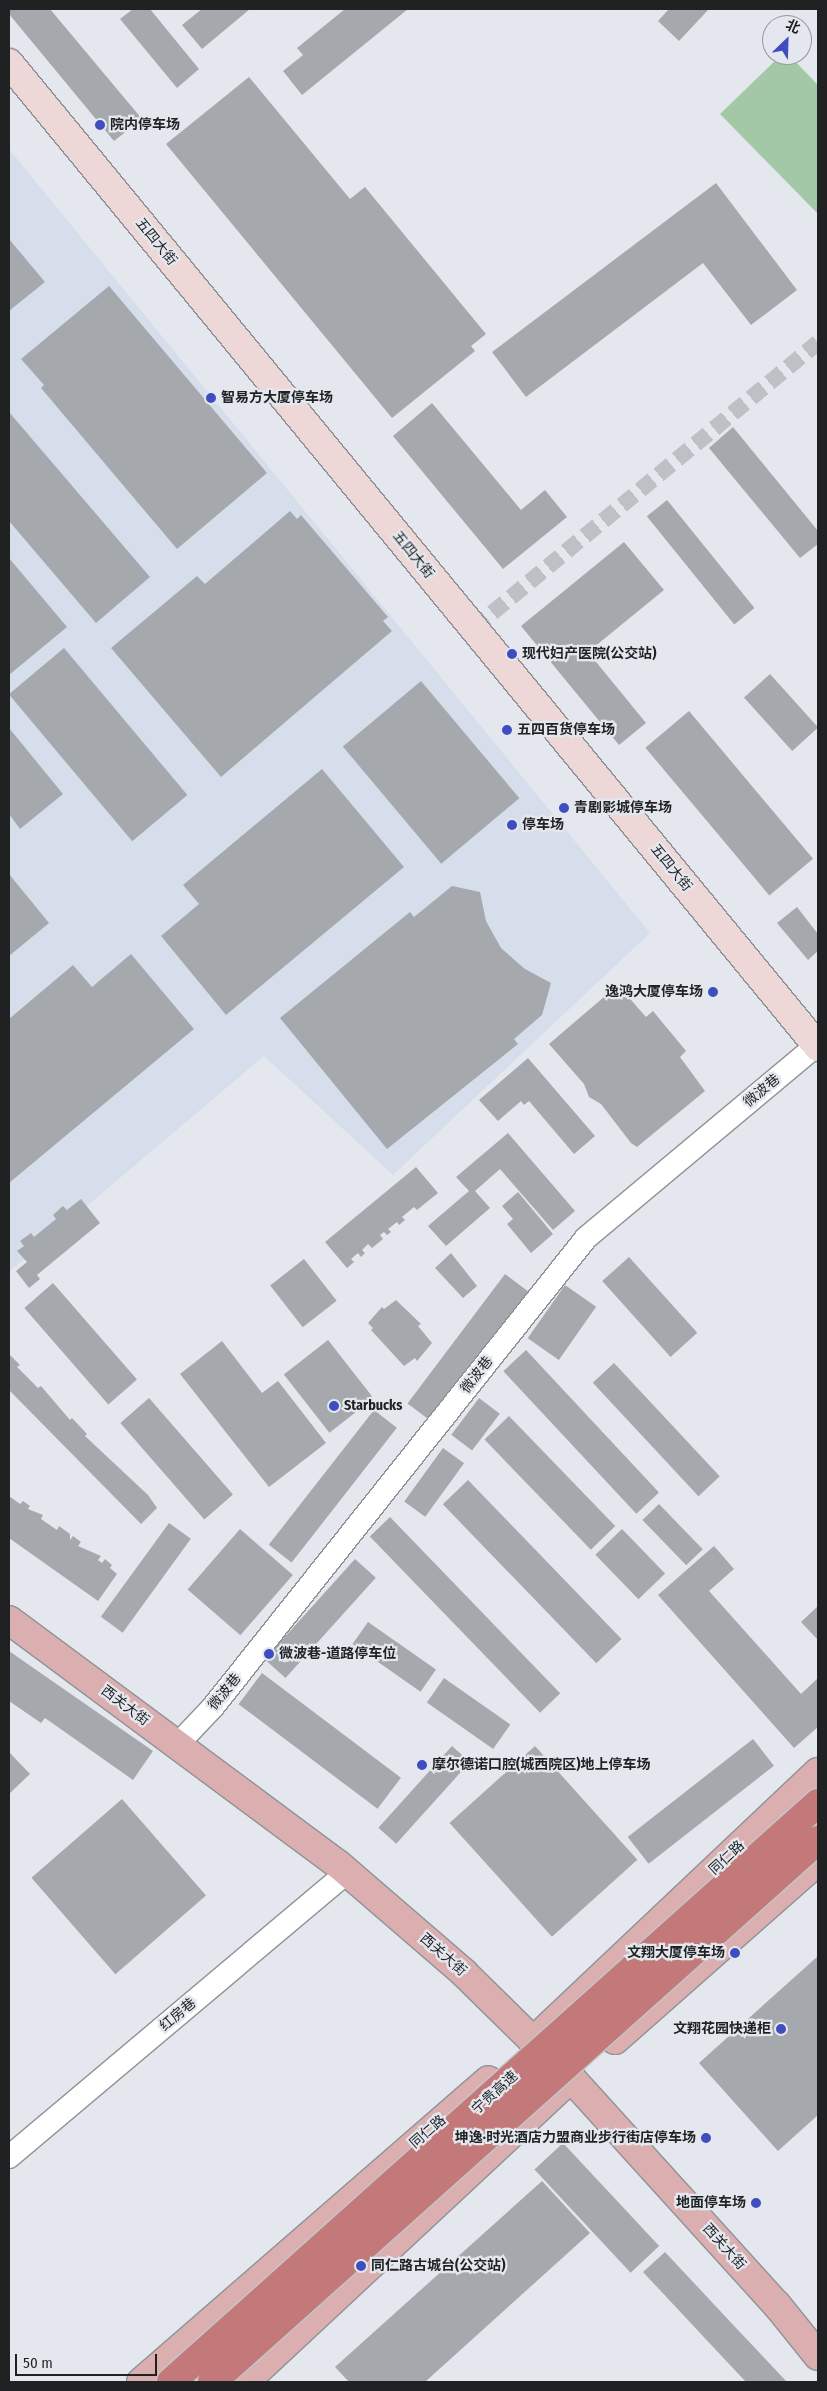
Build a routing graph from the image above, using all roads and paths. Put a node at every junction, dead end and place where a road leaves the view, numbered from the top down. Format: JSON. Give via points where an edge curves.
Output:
{"nodes":[{"id":1,"x":9,"y":63,"type":"edge"},
{"id":2,"x":818,"y":1046,"type":"edge"},
{"id":3,"x":9,"y":1620,"type":"edge"},
{"id":4,"x":177,"y":1745,"type":"junction"},
{"id":5,"x":818,"y":1772,"type":"edge"},
{"id":6,"x":818,"y":1803,"type":"edge"},
{"id":7,"x":818,"y":1840,"type":"edge"},
{"id":8,"x":818,"y":1861,"type":"edge"},
{"id":9,"x":347,"y":1872,"type":"junction"},
{"id":10,"x":534,"y":2040,"type":"junction"},
{"id":11,"x":571,"y":2078,"type":"junction"},
{"id":12,"x":9,"y":2157,"type":"edge"},
{"id":13,"x":818,"y":2356,"type":"edge"},
{"id":14,"x":141,"y":2382,"type":"edge"},
{"id":15,"x":171,"y":2382,"type":"edge"},
{"id":16,"x":212,"y":2382,"type":"edge"},
{"id":17,"x":245,"y":2382,"type":"edge"}],
"edges":[{"from":1,"to":2,"type":"main road","name":"五四大街"},
{"from":2,"to":4,"type":"street","name":"微波巷","via":[[586,1238],[213,1707]]},
{"from":3,"to":4,"type":"main road","name":"西关大街"},
{"from":4,"to":9,"type":"main road","name":"西关大街"},
{"from":5,"to":10,"type":"main road","name":"同仁路"},
{"from":6,"to":15,"type":"highway","name":"宁贵高速","bridge":true},
{"from":7,"to":16,"type":"highway","name":"宁贵高速","bridge":true},
{"from":8,"to":11,"type":"main road"},
{"from":9,"to":10,"type":"main road","name":"西关大街","via":[[464,1973]]},
{"from":9,"to":12,"type":"street","name":"红房巷"},
{"from":10,"to":11,"type":"main road","name":"西关大街"},
{"from":10,"to":14,"type":"main road","name":"同仁路"},
{"from":11,"to":13,"type":"main road","name":"西关大街","via":[[777,2305]]},
{"from":11,"to":17,"type":"main road"}]}
